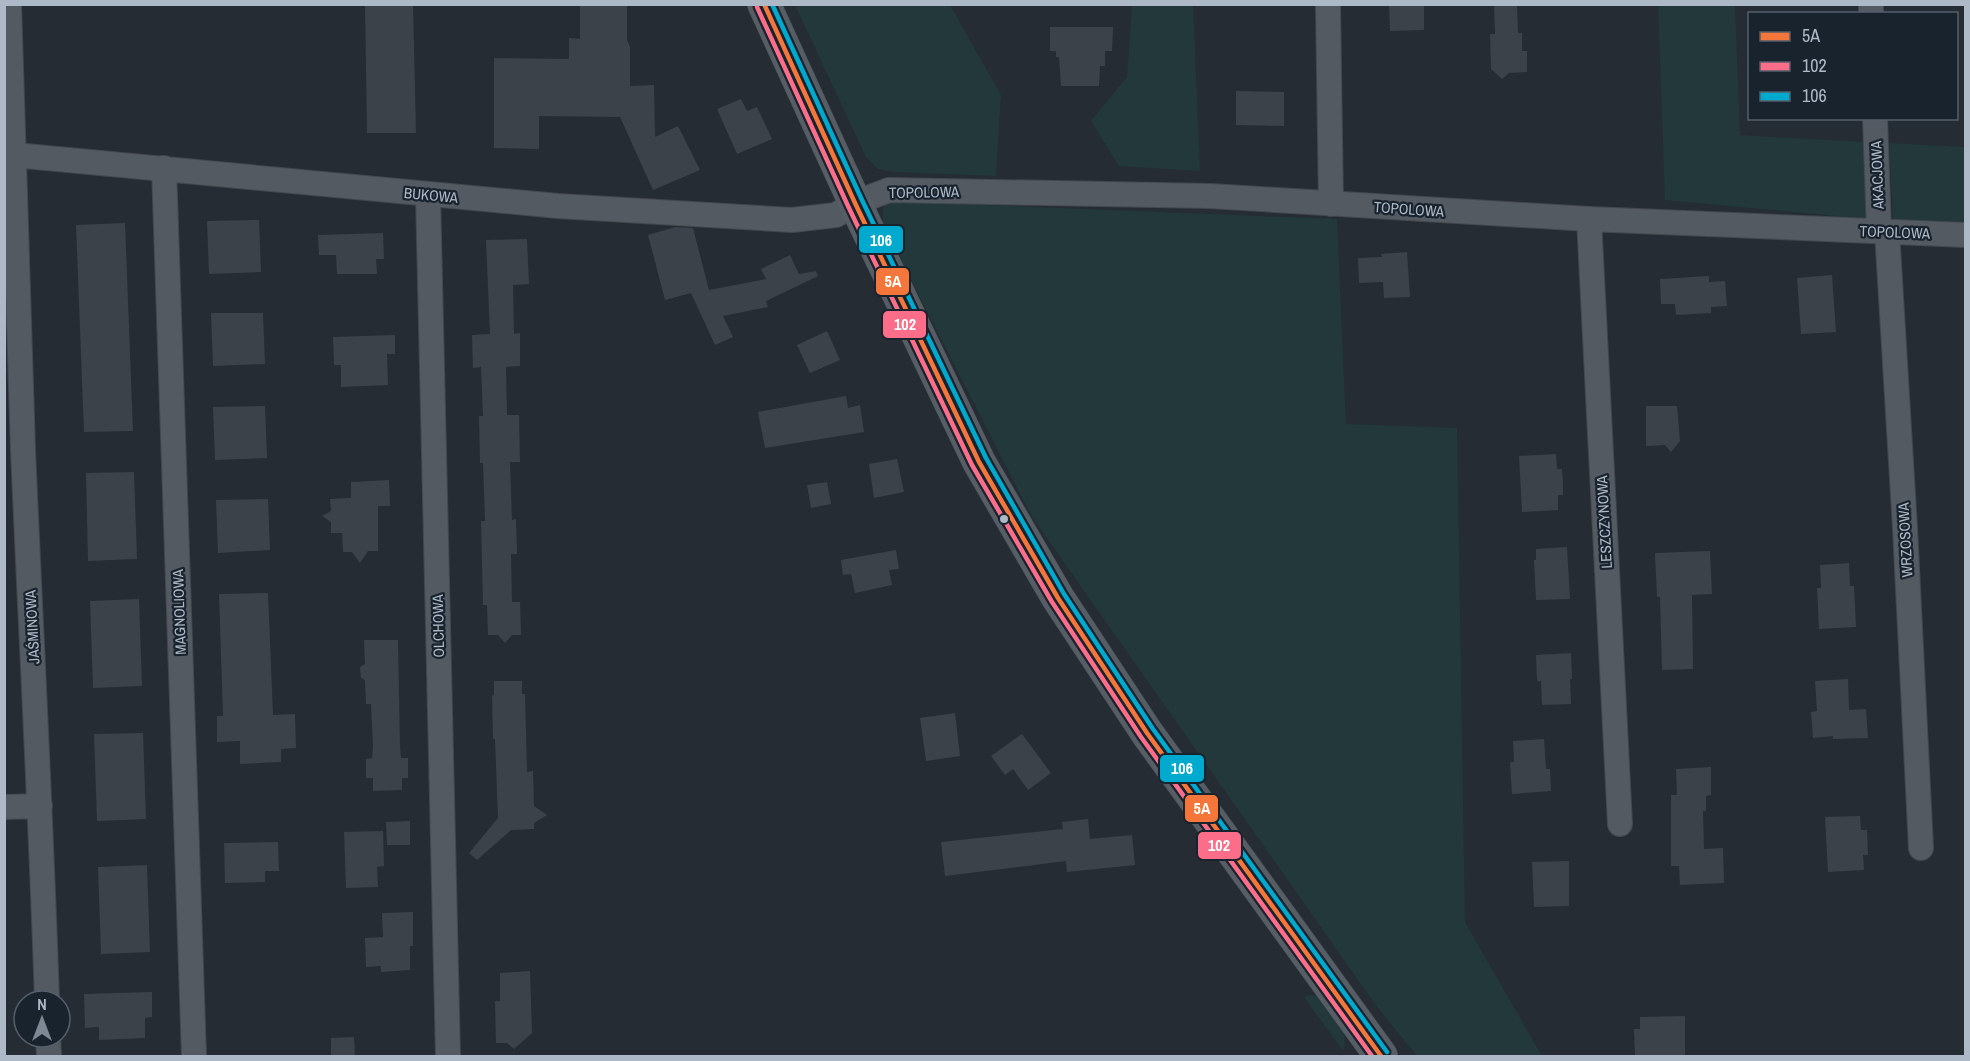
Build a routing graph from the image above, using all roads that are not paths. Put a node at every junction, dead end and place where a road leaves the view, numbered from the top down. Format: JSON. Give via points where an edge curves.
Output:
{"nodes":[{"id":1,"x":9,"y":4,"type":"edge"},
{"id":2,"x":764,"y":4,"type":"edge"},
{"id":3,"x":1328,"y":4,"type":"edge"},
{"id":4,"x":1875,"y":120,"type":"edge"},
{"id":5,"x":10,"y":155,"type":"edge"},
{"id":6,"x":164,"y":168,"type":"junction"},
{"id":7,"x":428,"y":195,"type":"junction"},
{"id":8,"x":855,"y":203,"type":"junction"},
{"id":9,"x":1331,"y":204,"type":"junction"},
{"id":10,"x":1589,"y":219,"type":"junction"},
{"id":11,"x":1883,"y":231,"type":"junction"},
{"id":12,"x":1965,"y":235,"type":"edge"},
{"id":13,"x":14,"y":449,"type":"edge"},
{"id":14,"x":40,"y":806,"type":"junction"},
{"id":15,"x":4,"y":807,"type":"edge"},
{"id":16,"x":1620,"y":824,"type":"dead end"},
{"id":17,"x":1921,"y":848,"type":"dead end"},
{"id":18,"x":47,"y":989,"type":"edge"},
{"id":19,"x":1372,"y":1053,"type":"edge"},
{"id":20,"x":194,"y":1056,"type":"edge"},
{"id":21,"x":448,"y":1056,"type":"edge"}],
"edges":[{"from":1,"to":5,"type":"street","name":"JAŚMINOWA"},
{"from":2,"to":8,"type":"main road"},
{"from":3,"to":9,"type":"street"},
{"from":4,"to":11,"type":"street","name":"AKACJOWA"},
{"from":5,"to":6,"type":"street","name":"BUKOWA"},
{"from":5,"to":13,"type":"street","name":"JAŚMINOWA"},
{"from":6,"to":7,"type":"street","name":"BUKOWA"},
{"from":6,"to":20,"type":"street","name":"MAGNOLIOWA"},
{"from":7,"to":8,"type":"street","name":"BUKOWA","via":[[792,220],[836,215]]},
{"from":7,"to":21,"type":"street","name":"OLCHOWA"},
{"from":8,"to":9,"type":"street","name":"TOPOLOWA","via":[[889,190],[1210,196]]},
{"from":8,"to":19,"type":"main road","via":[[979,462],[1058,598],[1147,733]]},
{"from":9,"to":10,"type":"street","name":"TOPOLOWA"},
{"from":10,"to":11,"type":"street","name":"TOPOLOWA"},
{"from":10,"to":16,"type":"street","name":"LESZCZYNOWA"},
{"from":11,"to":12,"type":"street","name":"TOPOLOWA"},
{"from":11,"to":17,"type":"street","name":"WRZOSOWA","via":[[1905,528]]},
{"from":13,"to":14,"type":"street","name":"JAŚMINOWA"},
{"from":14,"to":15,"type":"street"},
{"from":14,"to":18,"type":"street","name":"JAŚMINOWA"}]}
